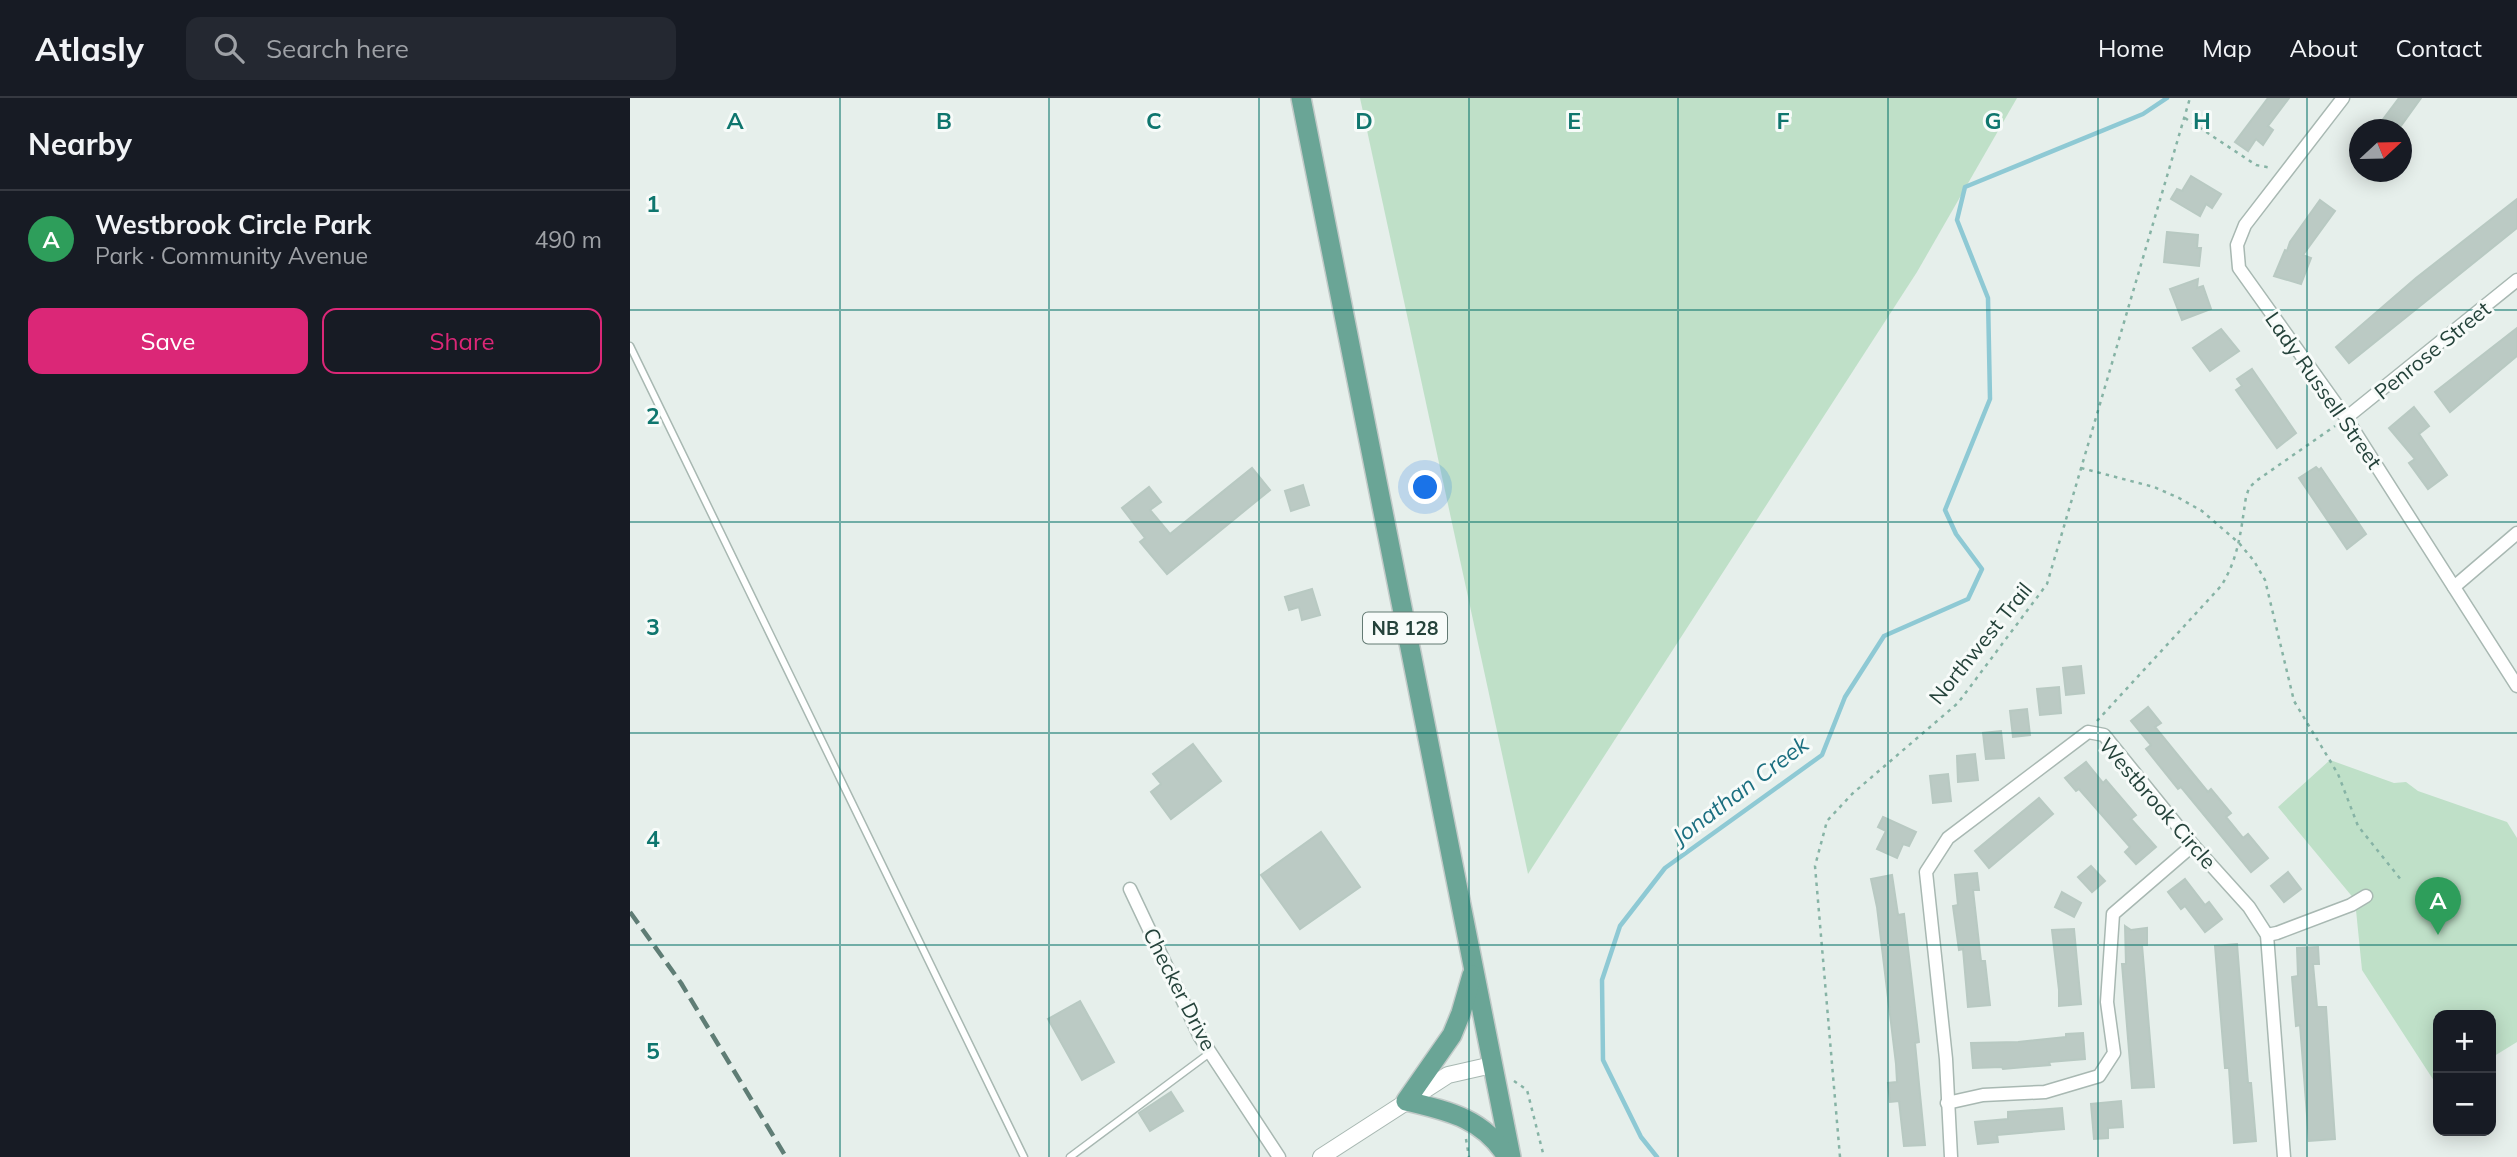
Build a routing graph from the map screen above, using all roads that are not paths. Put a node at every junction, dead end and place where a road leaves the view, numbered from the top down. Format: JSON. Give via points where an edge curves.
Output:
{"nodes":[{"id":1,"x":1301,"y":98,"type":"edge"},
{"id":2,"x":2343,"y":98,"type":"edge"},
{"id":3,"x":2517,"y":280,"type":"edge"},
{"id":4,"x":630,"y":346,"type":"edge"},
{"id":5,"x":2346,"y":418,"type":"junction"},
{"id":6,"x":2517,"y":533,"type":"edge"},
{"id":7,"x":2454,"y":587,"type":"junction"},
{"id":8,"x":2517,"y":686,"type":"edge"},
{"id":9,"x":2193,"y":845,"type":"junction"},
{"id":10,"x":1130,"y":889,"type":"dead end"},
{"id":11,"x":2366,"y":896,"type":"dead end"},
{"id":12,"x":2267,"y":935,"type":"junction"},
{"id":13,"x":1473,"y":971,"type":"junction"},
{"id":14,"x":1211,"y":1052,"type":"junction"},
{"id":15,"x":1492,"y":1065,"type":"junction"},
{"id":16,"x":1406,"y":1101,"type":"junction"},
{"id":17,"x":1947,"y":1103,"type":"junction"},
{"id":18,"x":1024,"y":1157,"type":"edge"},
{"id":19,"x":1070,"y":1157,"type":"edge"},
{"id":20,"x":1279,"y":1157,"type":"edge"},
{"id":21,"x":1321,"y":1157,"type":"edge"},
{"id":22,"x":1509,"y":1157,"type":"edge"},
{"id":23,"x":1951,"y":1157,"type":"edge"},
{"id":24,"x":2284,"y":1157,"type":"edge"}],
"edges":[{"from":1,"to":13,"type":"main road","number":"NB 128"},
{"from":2,"to":5,"type":"street","name":"Lady Russell Street","via":[[2245,225],[2237,245],[2239,268]]},
{"from":3,"to":5,"type":"street","name":"Penrose Street"},
{"from":4,"to":18,"type":"lane"},
{"from":5,"to":7,"type":"street","name":"Lady Russell Street"},
{"from":6,"to":7,"type":"street"},
{"from":7,"to":8,"type":"street","name":"Lady Russell Street"},
{"from":9,"to":12,"type":"street","name":"Westbrook Circle","via":[[2249,907]]},
{"from":9,"to":17,"type":"street","via":[[2113,914],[2107,1002],[2114,1053],[2099,1076],[2045,1092],[1983,1095]]},
{"from":9,"to":17,"type":"street","name":"Westbrook Circle","via":[[2104,734],[2088,732],[1948,838],[1926,872]]},
{"from":10,"to":14,"type":"street","name":"Checker Drive"},
{"from":11,"to":12,"type":"street"},
{"from":12,"to":24,"type":"street","name":"Westbrook Circle"},
{"from":13,"to":15,"type":"main road","number":"NB 128"},
{"from":13,"to":16,"type":"main road","via":[[1452,1035]]},
{"from":14,"to":19,"type":"lane"},
{"from":14,"to":20,"type":"street","name":"Checker Drive"},
{"from":15,"to":16,"type":"street","via":[[1448,1075]]},
{"from":15,"to":22,"type":"main road","number":"NB 128"},
{"from":16,"to":21,"type":"street"},
{"from":16,"to":22,"type":"main road","via":[[1453,1112],[1473,1122]]},
{"from":17,"to":23,"type":"street","name":"Westbrook Circle"}]}
